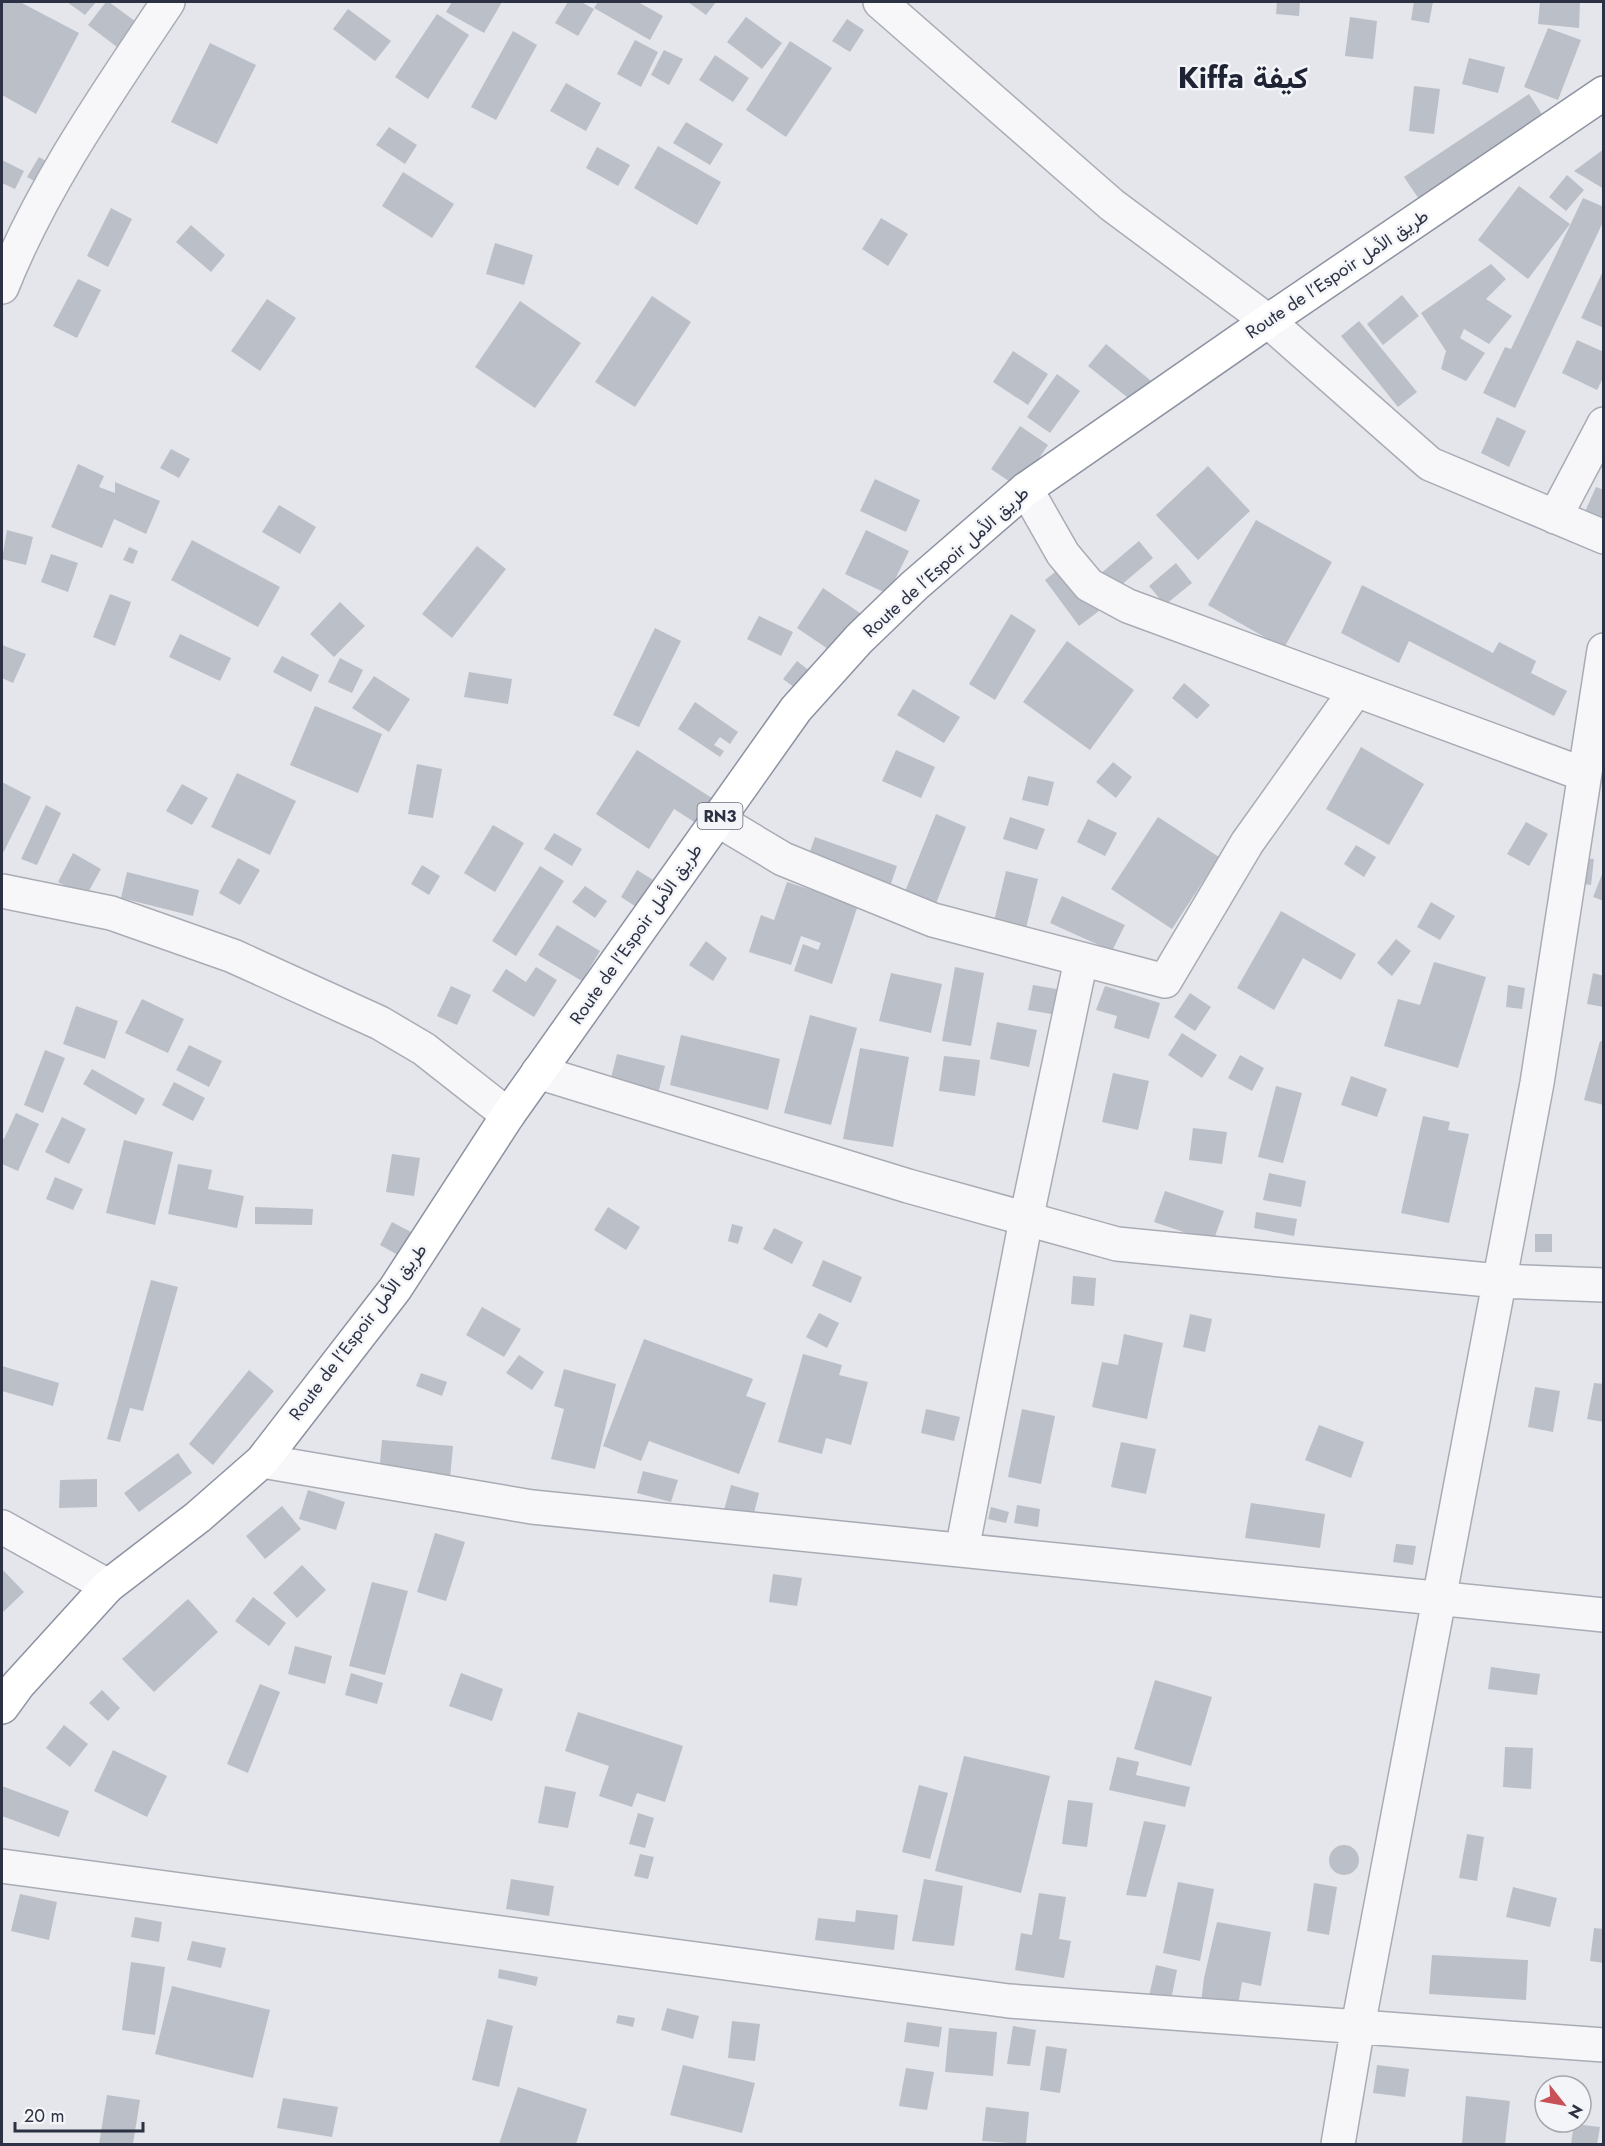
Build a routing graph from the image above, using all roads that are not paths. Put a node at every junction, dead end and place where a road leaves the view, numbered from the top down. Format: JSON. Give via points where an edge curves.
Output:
{"nodes":[{"id":1,"x":168,"y":2,"type":"edge"},
{"id":2,"x":880,"y":2,"type":"edge"},
{"id":3,"x":1604,"y":93,"type":"edge"},
{"id":4,"x":10,"y":239,"type":"edge"},
{"id":5,"x":2,"y":287,"type":"edge"},
{"id":6,"x":1268,"y":321,"type":"junction"},
{"id":7,"x":1604,"y":424,"type":"edge"},
{"id":8,"x":1026,"y":489,"type":"junction"},
{"id":9,"x":1555,"y":517,"type":"junction"},
{"id":10,"x":1604,"y":537,"type":"edge"},
{"id":11,"x":1604,"y":650,"type":"edge"},
{"id":12,"x":1356,"y":690,"type":"junction"},
{"id":13,"x":1583,"y":774,"type":"junction"},
{"id":14,"x":717,"y":820,"type":"junction"},
{"id":15,"x":2,"y":891,"type":"edge"},
{"id":16,"x":1081,"y":960,"type":"junction"},
{"id":17,"x":538,"y":1072,"type":"junction"},
{"id":18,"x":508,"y":1115,"type":"junction"},
{"id":19,"x":1026,"y":1220,"type":"junction"},
{"id":20,"x":1499,"y":1281,"type":"junction"},
{"id":21,"x":1604,"y":1285,"type":"edge"},
{"id":22,"x":262,"y":1461,"type":"junction"},
{"id":23,"x":2,"y":1527,"type":"edge"},
{"id":24,"x":962,"y":1550,"type":"junction"},
{"id":25,"x":108,"y":1586,"type":"junction"},
{"id":26,"x":1439,"y":1599,"type":"junction"},
{"id":27,"x":1604,"y":1615,"type":"edge"},
{"id":28,"x":2,"y":1707,"type":"edge"},
{"id":29,"x":2,"y":1866,"type":"edge"},
{"id":30,"x":1358,"y":2026,"type":"junction"},
{"id":31,"x":1604,"y":2045,"type":"edge"},
{"id":32,"x":1338,"y":2145,"type":"edge"}],
"edges":[{"from":1,"to":4,"type":"street"},
{"from":2,"to":6,"type":"street","via":[[1112,205]]},
{"from":3,"to":6,"type":"highway","name":"Route de l’Espoir طريق الأمل","number":"RN3"},
{"from":4,"to":5,"type":"street"},
{"from":6,"to":8,"type":"highway","name":"Route de l’Espoir طريق الأمل","number":"RN3"},
{"from":6,"to":9,"type":"street","via":[[1430,464]]},
{"from":7,"to":9,"type":"street"},
{"from":8,"to":12,"type":"street","via":[[1063,554],[1089,585],[1128,606]]},
{"from":8,"to":14,"type":"highway","name":"Route de l’Espoir طريق الأمل","number":"RN3","via":[[859,639],[796,709]]},
{"from":9,"to":10,"type":"street"},
{"from":11,"to":13,"type":"street"},
{"from":12,"to":13,"type":"street"},
{"from":12,"to":16,"type":"street","via":[[1247,843],[1165,981]]},
{"from":13,"to":20,"type":"street","via":[[1537,1083]]},
{"from":14,"to":16,"type":"street","via":[[783,859],[933,920]]},
{"from":14,"to":17,"type":"highway","name":"Route de l’Espoir طريق الأمل","number":"RN3"},
{"from":15,"to":18,"type":"street","via":[[111,913],[233,956],[380,1023],[424,1049]]},
{"from":16,"to":19,"type":"street"},
{"from":17,"to":18,"type":"highway","name":"Route de l’Espoir طريق الأمل","number":"RN3"},
{"from":17,"to":19,"type":"street"},
{"from":18,"to":22,"type":"highway","name":"Route de l’Espoir طريق الأمل","number":"RN3","via":[[395,1289]]},
{"from":19,"to":20,"type":"street","via":[[1117,1244]]},
{"from":19,"to":24,"type":"street"},
{"from":20,"to":21,"type":"street"},
{"from":20,"to":26,"type":"street"},
{"from":22,"to":24,"type":"street","via":[[532,1507]]},
{"from":22,"to":25,"type":"highway","name":"Route de l’Espoir طريق الأمل","number":"RN3","via":[[198,1517]]},
{"from":23,"to":25,"type":"street"},
{"from":24,"to":26,"type":"street"},
{"from":25,"to":28,"type":"highway","name":"Route de l’Espoir طريق الأمل","number":"RN3","via":[[18,1684]]},
{"from":26,"to":27,"type":"street"},
{"from":26,"to":30,"type":"street"},
{"from":29,"to":30,"type":"street","via":[[1009,2001]]},
{"from":30,"to":31,"type":"street"},
{"from":30,"to":32,"type":"street"}]}
